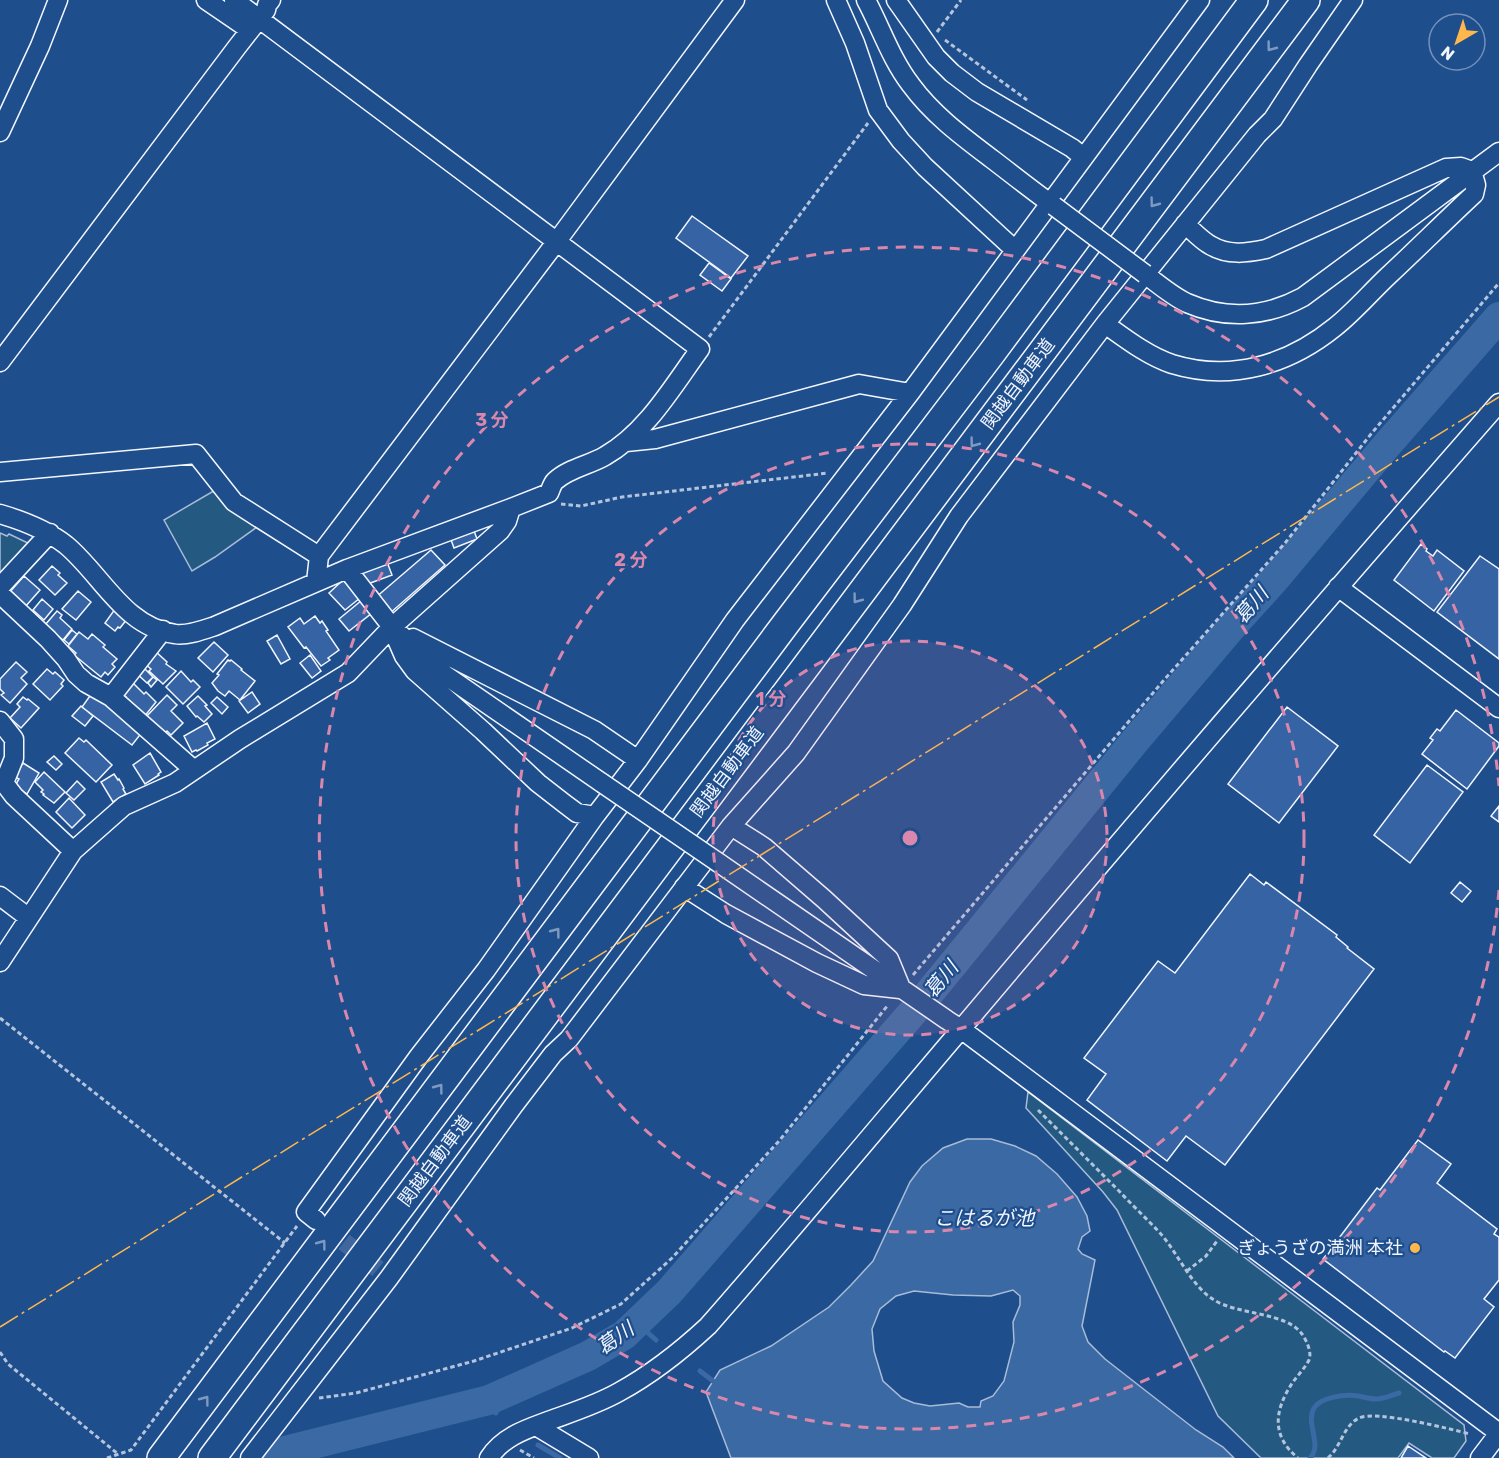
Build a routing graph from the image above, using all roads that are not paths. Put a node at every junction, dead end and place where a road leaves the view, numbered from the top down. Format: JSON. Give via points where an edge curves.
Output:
{"nodes":[{"id":1,"x":58,"y":0,"type":"edge"},
{"id":2,"x":206,"y":0,"type":"edge"},
{"id":3,"x":234,"y":0,"type":"edge"},
{"id":4,"x":735,"y":0,"type":"edge"},
{"id":5,"x":836,"y":0,"type":"edge"},
{"id":6,"x":866,"y":0,"type":"edge"},
{"id":7,"x":896,"y":0,"type":"edge"},
{"id":8,"x":1200,"y":0,"type":"edge"},
{"id":9,"x":1306,"y":0,"type":"edge"},
{"id":10,"x":1353,"y":0,"type":"edge"},
{"id":11,"x":1253,"y":2,"type":"edge"},
{"id":12,"x":262,"y":11,"type":"edge"},
{"id":13,"x":0,"y":132,"type":"edge"},
{"id":14,"x":1499,"y":152,"type":"edge"},
{"id":15,"x":1083,"y":157,"type":"junction"},
{"id":16,"x":1472,"y":171,"type":"junction"},
{"id":17,"x":1052,"y":204,"type":"junction"},
{"id":18,"x":1185,"y":224,"type":"junction"},
{"id":19,"x":557,"y":241,"type":"junction"},
{"id":20,"x":1015,"y":250,"type":"junction"},
{"id":21,"x":1145,"y":274,"type":"junction"},
{"id":22,"x":1105,"y":324,"type":"junction"},
{"id":23,"x":0,"y":362,"type":"edge"},
{"id":24,"x":910,"y":393,"type":"junction"},
{"id":25,"x":1499,"y":404,"type":"edge"},
{"id":26,"x":626,"y":442,"type":"junction"},
{"id":27,"x":0,"y":472,"type":"edge"},
{"id":28,"x":511,"y":508,"type":"junction"},
{"id":29,"x":0,"y":514,"type":"edge"},
{"id":30,"x":50,"y":533,"type":"junction"},
{"id":31,"x":319,"y":556,"type":"junction"},
{"id":32,"x":347,"y":569,"type":"junction"},
{"id":33,"x":316,"y":582,"type":"junction"},
{"id":34,"x":1338,"y":586,"type":"junction"},
{"id":35,"x":0,"y":587,"type":"edge"},
{"id":36,"x":0,"y":594,"type":"edge"},
{"id":37,"x":392,"y":627,"type":"junction"},
{"id":38,"x":163,"y":630,"type":"junction"},
{"id":39,"x":111,"y":697,"type":"junction"},
{"id":40,"x":1499,"y":708,"type":"edge"},
{"id":41,"x":0,"y":721,"type":"edge"},
{"id":42,"x":638,"y":760,"type":"junction"},
{"id":43,"x":194,"y":770,"type":"junction"},
{"id":44,"x":595,"y":816,"type":"junction"},
{"id":45,"x":731,"y":826,"type":"junction"},
{"id":46,"x":73,"y":851,"type":"junction"},
{"id":47,"x":684,"y":887,"type":"junction"},
{"id":48,"x":0,"y":896,"type":"edge"},
{"id":49,"x":29,"y":918,"type":"junction"},
{"id":50,"x":0,"y":962,"type":"edge"},
{"id":51,"x":903,"y":990,"type":"junction"},
{"id":52,"x":954,"y":1025,"type":"junction"},
{"id":53,"x":311,"y":1216,"type":"road end"},
{"id":54,"x":536,"y":1426,"type":"junction"},
{"id":55,"x":1499,"y":1433,"type":"edge"},
{"id":56,"x":165,"y":1453,"type":"edge"},
{"id":57,"x":1483,"y":1453,"type":"edge"},
{"id":58,"x":212,"y":1458,"type":"edge"},
{"id":59,"x":250,"y":1458,"type":"edge"},
{"id":60,"x":489,"y":1458,"type":"edge"},
{"id":61,"x":590,"y":1458,"type":"edge"}],
"edges":[{"from":1,"to":13,"type":"street"},
{"from":2,"to":12,"type":"street"},
{"from":3,"to":12,"type":"street"},
{"from":4,"to":19,"type":"street"},
{"from":5,"to":20,"type":"street","via":[[878,110],[926,167]]},
{"from":6,"to":17,"type":"street","via":[[899,68],[926,103],[964,138]]},
{"from":7,"to":15,"type":"street","via":[[931,39],[936,57],[952,73]]},
{"from":8,"to":15,"type":"street"},
{"from":9,"to":58,"type":"highway","name":"関越自動車道","one_way":true},
{"from":10,"to":18,"type":"street","via":[[1273,119]]},
{"from":56,"to":11,"type":"highway","one_way":true},
{"from":12,"to":19,"type":"street"},
{"from":12,"to":23,"type":"street"},
{"from":14,"to":16,"type":"street"},
{"from":15,"to":17,"type":"street"},
{"from":16,"to":18,"type":"street","via":[[1446,168],[1266,249],[1245,253],[1211,246]]},
{"from":16,"to":21,"type":"street","via":[[1289,305],[1248,315],[1218,313],[1185,302]]},
{"from":16,"to":22,"type":"street","via":[[1474,194],[1335,327],[1299,352],[1268,365],[1230,372],[1189,368],[1144,351]]},
{"from":17,"to":20,"type":"street"},
{"from":17,"to":21,"type":"street","bridge":true},
{"from":18,"to":21,"type":"street"},
{"from":19,"to":26,"type":"street","via":[[700,349],[641,429]]},
{"from":19,"to":31,"type":"street"},
{"from":20,"to":24,"type":"street"},
{"from":21,"to":22,"type":"street"},
{"from":22,"to":45,"type":"street","via":[[959,516],[902,605],[796,753]]},
{"from":24,"to":26,"type":"street","via":[[859,384],[655,439]]},
{"from":24,"to":42,"type":"street","via":[[735,621]]},
{"from":25,"to":34,"type":"street"},
{"from":26,"to":28,"type":"street","via":[[554,481],[549,493]]},
{"from":27,"to":31,"type":"street","via":[[195,454],[234,502]]},
{"from":28,"to":32,"type":"street"},
{"from":28,"to":37,"type":"street","via":[[500,531]]},
{"from":29,"to":30,"type":"street"},
{"from":30,"to":35,"type":"street"},
{"from":30,"to":38,"type":"street","via":[[131,614],[148,626]]},
{"from":31,"to":33,"type":"street"},
{"from":32,"to":33,"type":"street"},
{"from":32,"to":37,"type":"street"},
{"from":33,"to":38,"type":"street","via":[[196,632],[176,634]]},
{"from":34,"to":40,"type":"street"},
{"from":34,"to":52,"type":"street"},
{"from":36,"to":39,"type":"street","via":[[48,639],[86,684]]},
{"from":37,"to":42,"type":"street","via":[[594,730]]},
{"from":37,"to":43,"type":"street","via":[[348,673]]},
{"from":37,"to":44,"type":"street","via":[[415,671],[538,783],[577,813]]},
{"from":37,"to":51,"type":"street","bridge":true,"via":[[445,675]]},
{"from":38,"to":39,"type":"street"},
{"from":39,"to":43,"type":"street"},
{"from":41,"to":46,"type":"street","via":[[14,739],[14,758],[4,783]]},
{"from":42,"to":44,"type":"street"},
{"from":43,"to":46,"type":"street","via":[[176,783],[124,806]]},
{"from":44,"to":53,"type":"street","via":[[486,970],[419,1056]]},
{"from":45,"to":47,"type":"street"},
{"from":45,"to":51,"type":"street","via":[[764,847],[889,959]]},
{"from":46,"to":49,"type":"street"},
{"from":47,"to":51,"type":"street","via":[[726,914],[854,981]]},
{"from":47,"to":59,"type":"street","via":[[384,1273]]},
{"from":48,"to":49,"type":"street"},
{"from":49,"to":50,"type":"street"},
{"from":51,"to":52,"type":"street"},
{"from":52,"to":54,"type":"street","via":[[866,1142],[708,1326],[651,1373],[617,1393]]},
{"from":52,"to":55,"type":"street"},
{"from":54,"to":60,"type":"street","via":[[504,1441]]},
{"from":54,"to":61,"type":"street"},
{"from":55,"to":57,"type":"street"}]}
